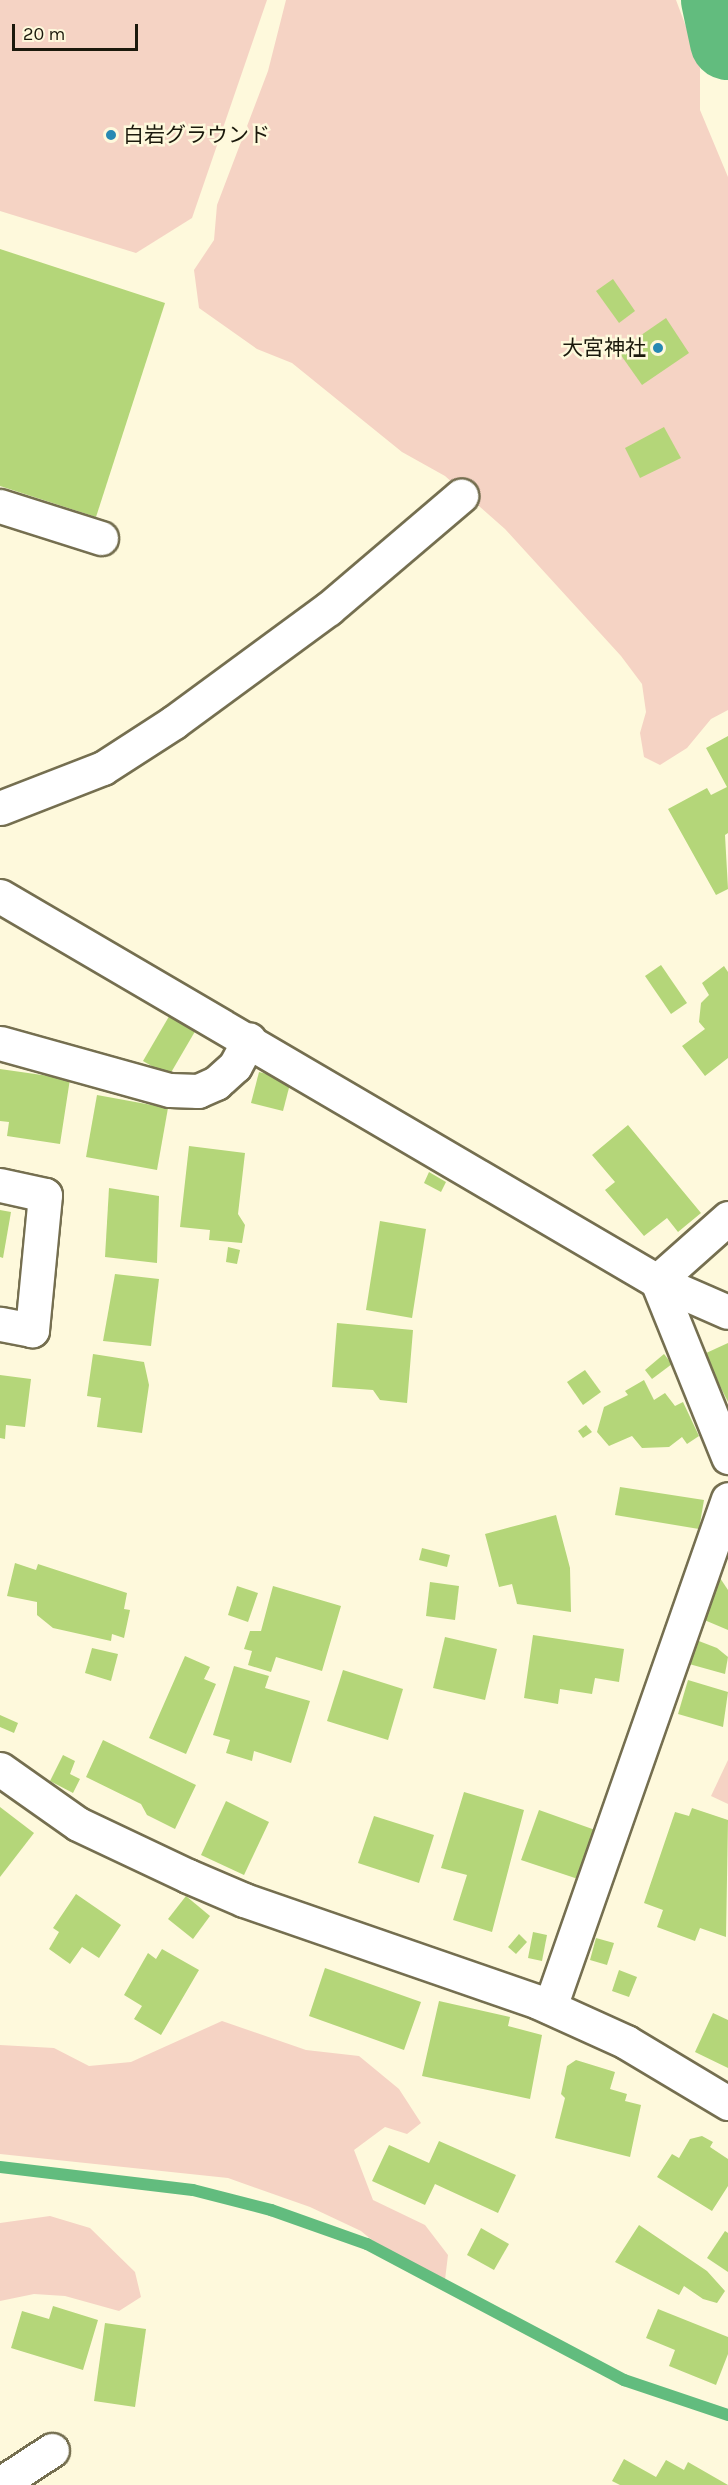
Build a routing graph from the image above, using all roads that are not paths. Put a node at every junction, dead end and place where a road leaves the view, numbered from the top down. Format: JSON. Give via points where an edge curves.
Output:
{"nodes":[{"id":1,"x":461,"y":496,"type":"dead end"},
{"id":2,"x":0,"y":506,"type":"edge"},
{"id":3,"x":101,"y":538,"type":"dead end"},
{"id":4,"x":0,"y":808,"type":"edge"},
{"id":5,"x":0,"y":896,"type":"edge"},
{"id":6,"x":249,"y":1040,"type":"junction"},
{"id":7,"x":0,"y":1042,"type":"edge"},
{"id":8,"x":0,"y":1185,"type":"edge"},
{"id":9,"x":728,"y":1218,"type":"edge"},
{"id":10,"x":657,"y":1281,"type":"junction"},
{"id":11,"x":728,"y":1312,"type":"edge"},
{"id":12,"x":0,"y":1324,"type":"edge"},
{"id":13,"x":728,"y":1457,"type":"edge"},
{"id":14,"x":728,"y":1499,"type":"edge"},
{"id":15,"x":0,"y":1770,"type":"edge"},
{"id":16,"x":550,"y":2007,"type":"junction"},
{"id":17,"x":728,"y":2103,"type":"edge"},
{"id":18,"x":52,"y":2450,"type":"dead end"},
{"id":19,"x":0,"y":2484,"type":"edge"}],
"edges":[{"from":1,"to":4,"type":"street","via":[[328,609],[174,722],[103,768]]},
{"from":2,"to":3,"type":"street"},
{"from":5,"to":6,"type":"street"},
{"from":6,"to":7,"type":"street","via":[[235,1066],[216,1083],[198,1091],[170,1090]]},
{"from":6,"to":10,"type":"street"},
{"from":8,"to":12,"type":"street","via":[[45,1195],[32,1330]]},
{"from":9,"to":10,"type":"street"},
{"from":10,"to":11,"type":"street"},
{"from":10,"to":13,"type":"street"},
{"from":14,"to":16,"type":"street"},
{"from":15,"to":16,"type":"street","via":[[78,1824],[188,1876],[244,1900]]},
{"from":16,"to":17,"type":"street","via":[[626,2042]]},
{"from":18,"to":19,"type":"street"}]}
